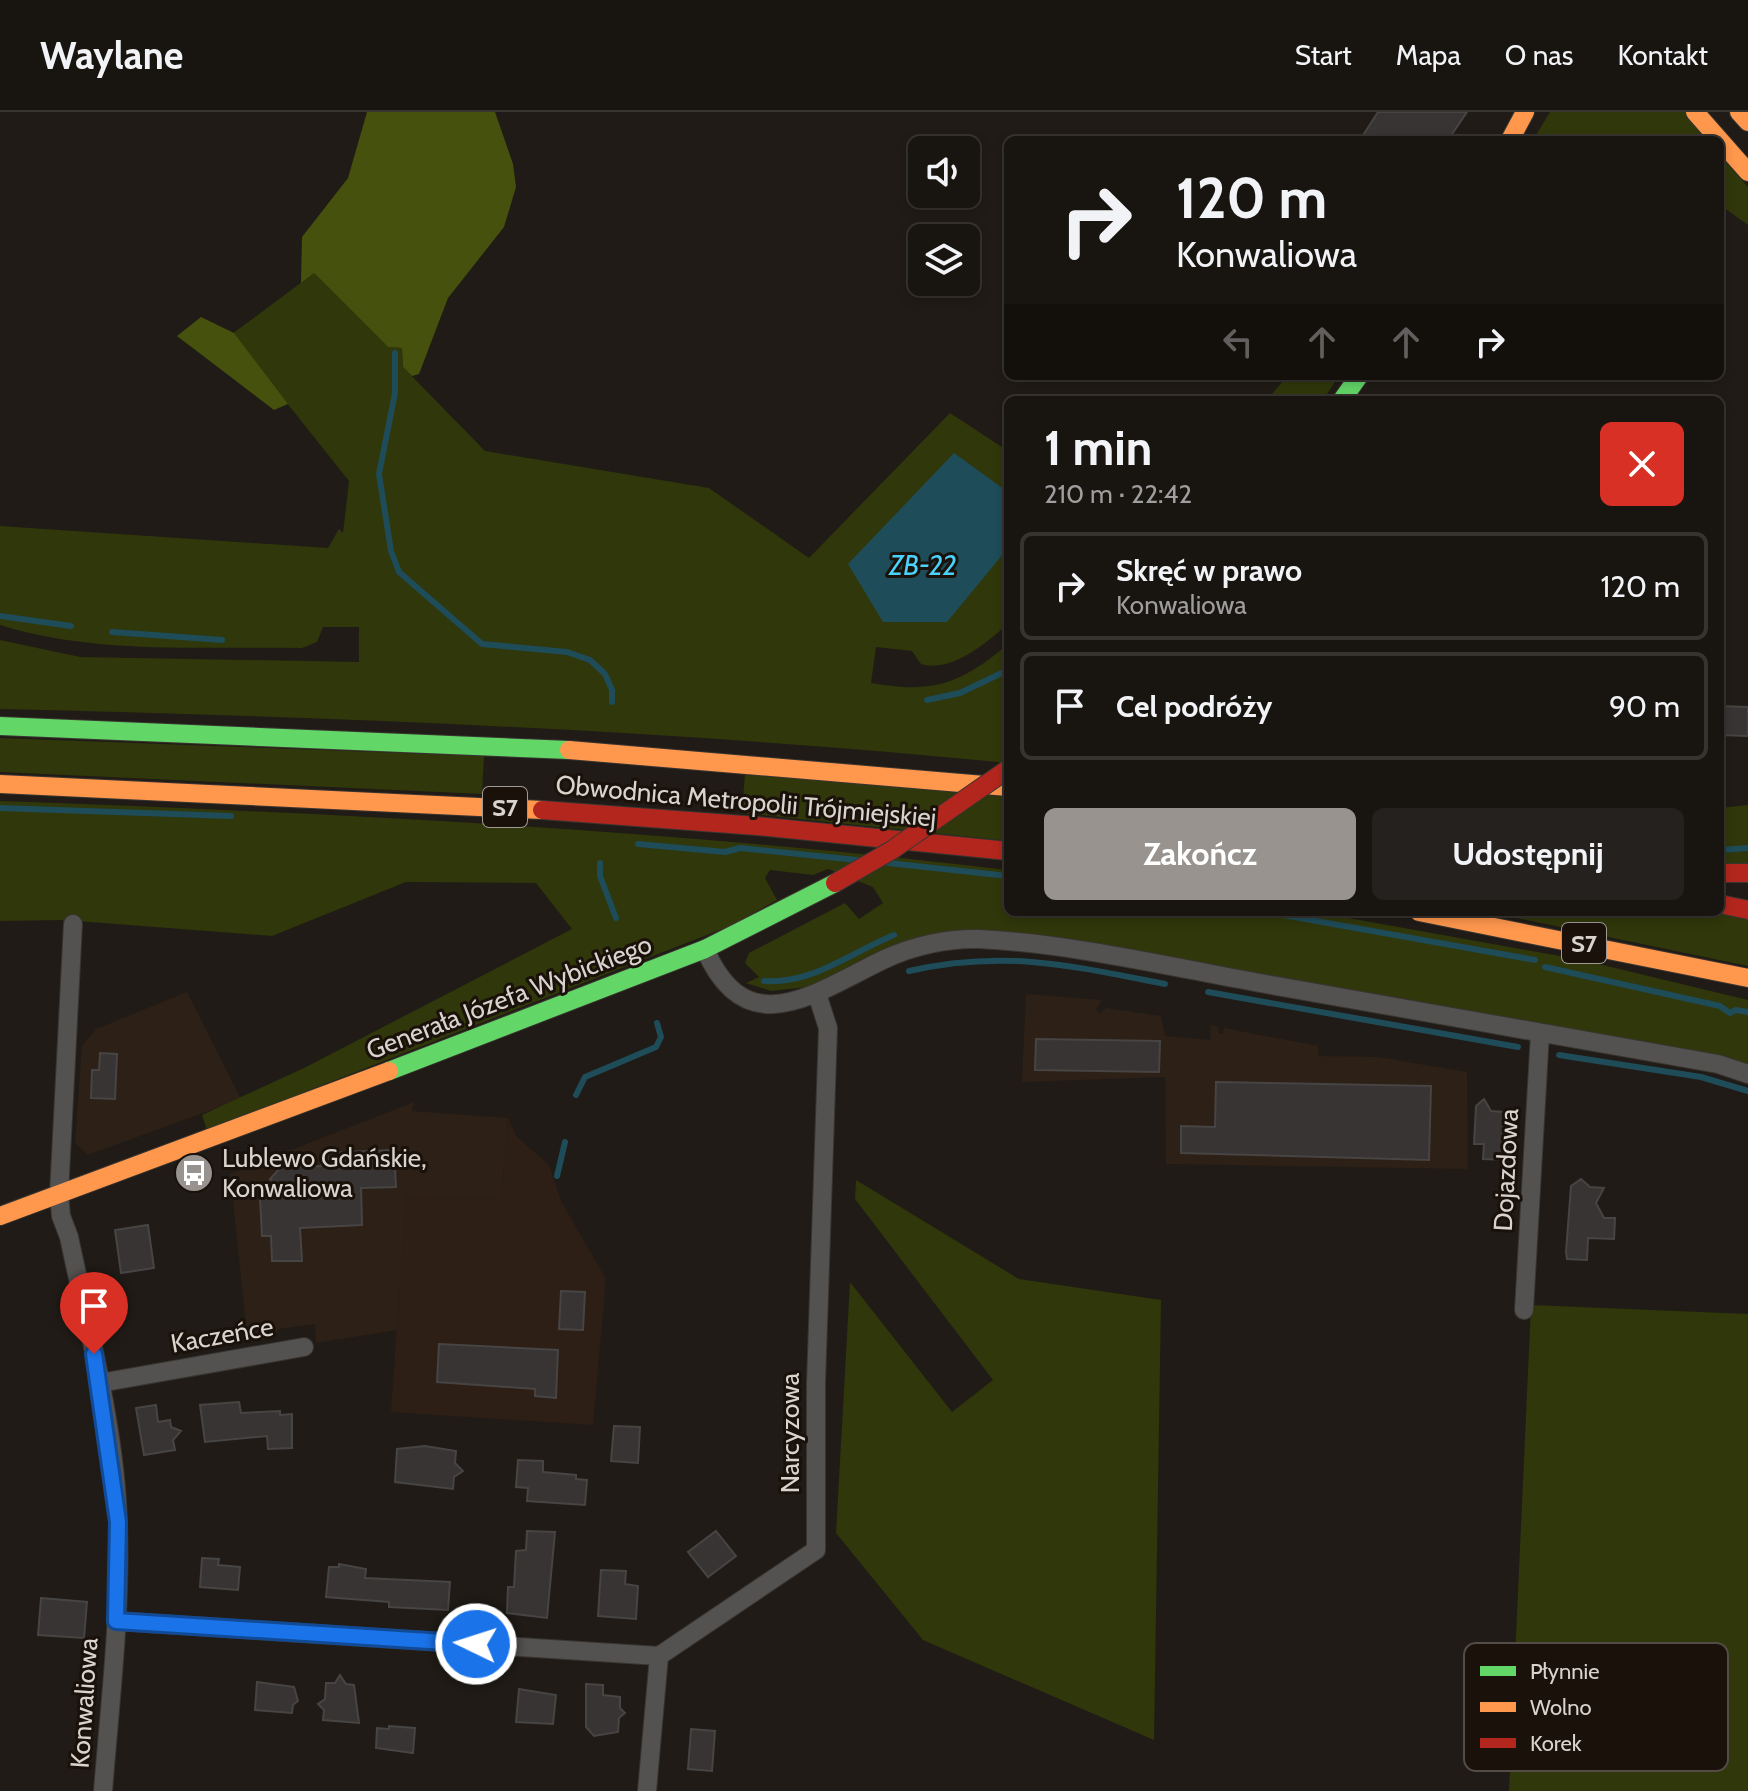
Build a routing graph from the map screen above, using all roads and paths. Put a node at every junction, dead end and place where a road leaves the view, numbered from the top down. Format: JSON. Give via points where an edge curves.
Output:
{"nodes":[{"id":1,"x":1525,"y":112,"type":"edge"},
{"id":2,"x":1695,"y":112,"type":"edge"},
{"id":3,"x":1739,"y":112,"type":"edge"},
{"id":4,"x":1748,"y":122,"type":"edge"},
{"id":5,"x":1512,"y":136,"type":"edge"},
{"id":6,"x":1716,"y":136,"type":"edge"},
{"id":7,"x":1724,"y":145,"type":"edge"},
{"id":8,"x":1748,"y":172,"type":"edge"},
{"id":9,"x":0,"y":726,"type":"edge"},
{"id":10,"x":1004,"y":772,"type":"edge"},
{"id":11,"x":0,"y":784,"type":"edge"},
{"id":12,"x":1004,"y":787,"type":"edge"},
{"id":13,"x":1004,"y":851,"type":"edge"},
{"id":14,"x":1724,"y":873,"type":"edge"},
{"id":15,"x":1748,"y":873,"type":"edge"},
{"id":16,"x":1724,"y":905,"type":"edge"},
{"id":17,"x":1748,"y":910,"type":"edge"},
{"id":18,"x":1439,"y":916,"type":"edge"},
{"id":19,"x":73,"y":924,"type":"dead end"},
{"id":20,"x":705,"y":949,"type":"junction"},
{"id":21,"x":1748,"y":978,"type":"edge"},
{"id":22,"x":817,"y":994,"type":"junction"},
{"id":23,"x":1540,"y":1033,"type":"junction"},
{"id":24,"x":1748,"y":1074,"type":"edge"},
{"id":25,"x":59,"y":1194,"type":"junction"},
{"id":26,"x":0,"y":1216,"type":"edge"},
{"id":27,"x":1524,"y":1310,"type":"dead end"},
{"id":28,"x":304,"y":1347,"type":"dead end"},
{"id":29,"x":100,"y":1383,"type":"junction"},
{"id":30,"x":116,"y":1621,"type":"junction"},
{"id":31,"x":659,"y":1656,"type":"junction"},
{"id":32,"x":103,"y":1791,"type":"edge"},
{"id":33,"x":647,"y":1791,"type":"edge"}],
"edges":[{"from":1,"to":5,"type":"main road"},
{"from":2,"to":6,"type":"main road"},
{"from":3,"to":4,"type":"main road"},
{"from":7,"to":8,"type":"main road"},
{"from":9,"to":12,"type":"main road","name":"Obwodnica Metropolii Trójmiejskiej","via":[[485,744],[746,761]]},
{"from":10,"to":20,"type":"main road","name":"Generała Józefa Wybickiego","bridge":true,"via":[[892,850]]},
{"from":11,"to":13,"type":"main road","name":"Obwodnica Metropolii Trójmiejskiej","number":"S7","via":[[481,806]]},
{"from":14,"to":15,"type":"main road"},
{"from":16,"to":17,"type":"main road"},
{"from":18,"to":21,"type":"main road","number":"S7"},
{"from":19,"to":25,"type":"street","name":"Konwaliowa"},
{"from":20,"to":22,"type":"street","via":[[716,974],[735,995],[762,1005]]},
{"from":20,"to":25,"type":"main road","name":"Generała Józefa Wybickiego"},
{"from":22,"to":23,"type":"street","via":[[905,952],[976,939],[1031,943]]},
{"from":22,"to":31,"type":"street","name":"Narcyzowa","via":[[828,1041],[816,1550]]},
{"from":23,"to":24,"type":"street","via":[[1718,1064]]},
{"from":23,"to":27,"type":"street","name":"Dojazdowa"},
{"from":25,"to":26,"type":"main road","name":"Generała Józefa Wybickiego"},
{"from":25,"to":29,"type":"street","name":"Konwaliowa"},
{"from":28,"to":29,"type":"street","name":"Kaczeńce"},
{"from":29,"to":30,"type":"street","name":"Konwaliowa","via":[[118,1522]]},
{"from":30,"to":31,"type":"street"},
{"from":30,"to":32,"type":"street","name":"Konwaliowa"},
{"from":31,"to":33,"type":"street"}]}
